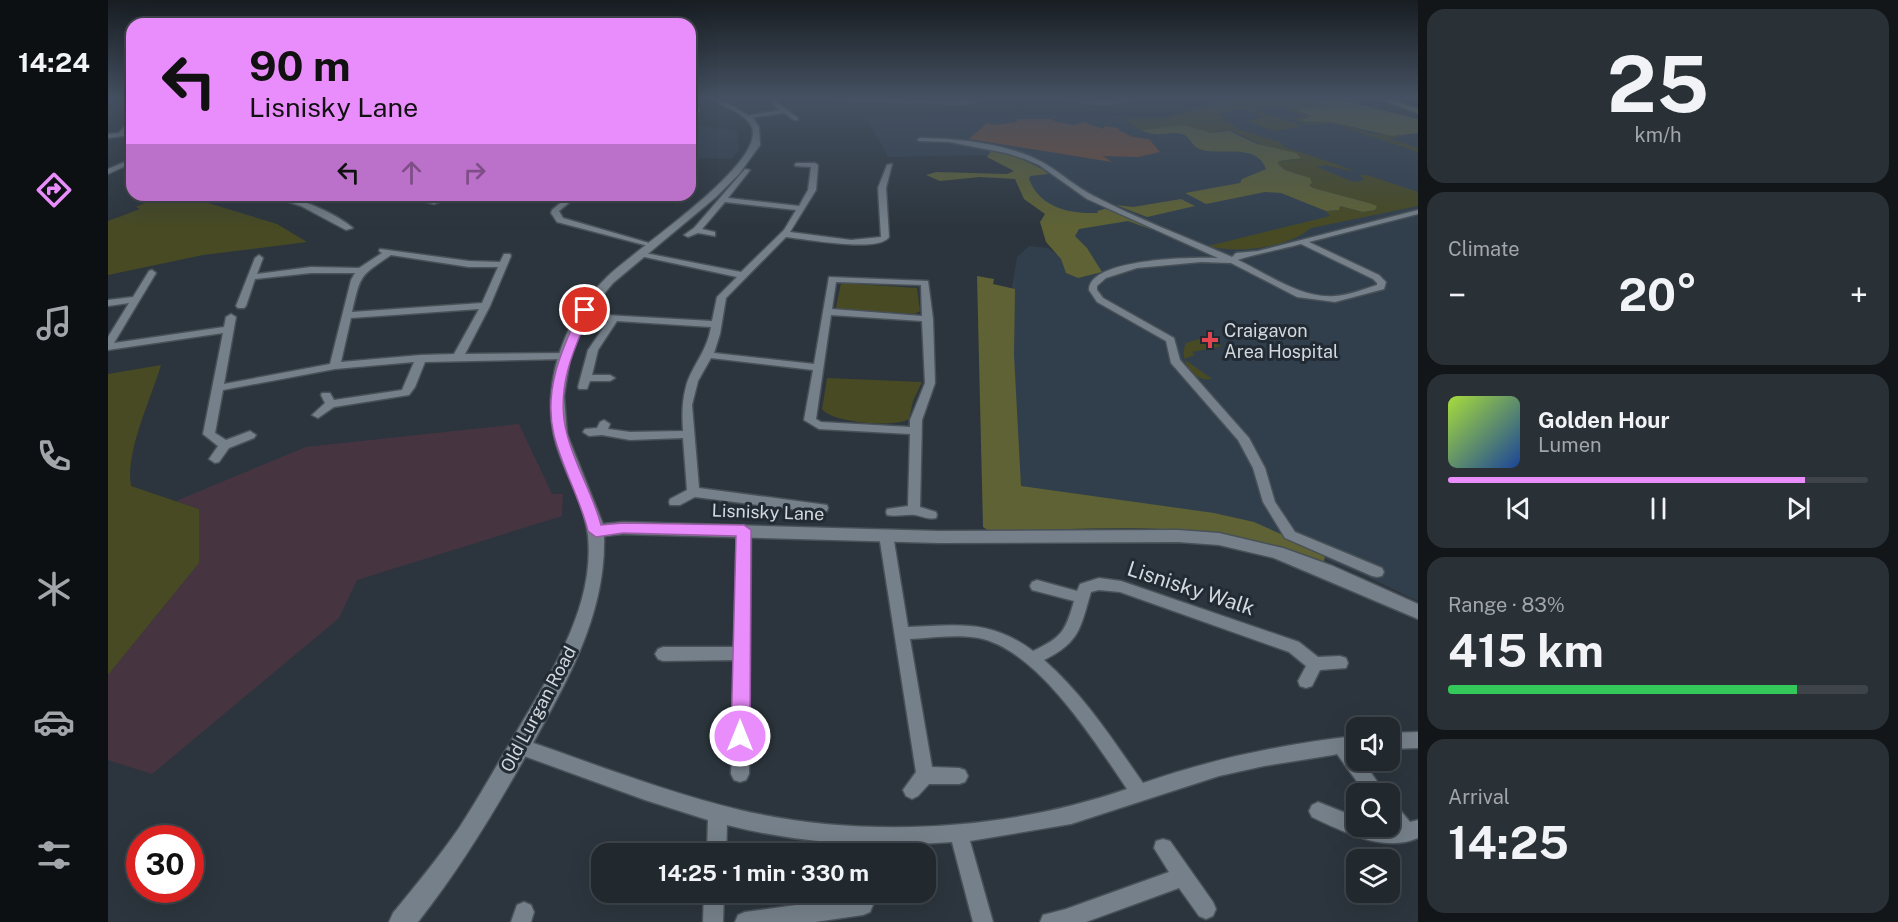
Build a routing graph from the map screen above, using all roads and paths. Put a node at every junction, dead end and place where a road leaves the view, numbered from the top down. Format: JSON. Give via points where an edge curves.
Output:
{"nodes":[{"id":1,"x":756,"y":142,"type":"edge"},
{"id":2,"x":960,"y":142,"type":"edge"},
{"id":3,"x":126,"y":164,"type":"edge"},
{"id":4,"x":797,"y":165,"type":"dead end"},
{"id":5,"x":890,"y":165,"type":"dead end"},
{"id":6,"x":108,"y":172,"type":"edge"},
{"id":7,"x":756,"y":174,"type":"dead end"},
{"id":8,"x":721,"y":199,"type":"junction"},
{"id":9,"x":294,"y":201,"type":"edge"},
{"id":10,"x":434,"y":201,"type":"edge"},
{"id":11,"x":567,"y":201,"type":"edge"},
{"id":12,"x":431,"y":202,"type":"dead end"},
{"id":13,"x":801,"y":208,"type":"junction"},
{"id":14,"x":1418,"y":212,"type":"edge"},
{"id":15,"x":328,"y":228,"type":"dead end"},
{"id":16,"x":696,"y":230,"type":"junction"},
{"id":17,"x":712,"y":234,"type":"dead end"},
{"id":18,"x":783,"y":234,"type":"junction"},
{"id":19,"x":688,"y":236,"type":"dead end"},
{"id":20,"x":1300,"y":241,"type":"junction"},
{"id":21,"x":1277,"y":247,"type":"junction"},
{"id":22,"x":1202,"y":248,"type":"junction"},
{"id":23,"x":646,"y":249,"type":"junction"},
{"id":24,"x":507,"y":256,"type":"dead end"},
{"id":25,"x":259,"y":258,"type":"dead end"},
{"id":26,"x":1178,"y":259,"type":"junction"},
{"id":27,"x":1233,"y":261,"type":"junction"},
{"id":28,"x":501,"y":265,"type":"junction"},
{"id":29,"x":361,"y":271,"type":"junction"},
{"id":30,"x":152,"y":273,"type":"dead end"},
{"id":31,"x":742,"y":275,"type":"junction"},
{"id":32,"x":252,"y":278,"type":"junction"},
{"id":33,"x":136,"y":299,"type":"junction"},
{"id":34,"x":108,"y":303,"type":"edge"},
{"id":35,"x":241,"y":306,"type":"dead end"},
{"id":36,"x":485,"y":306,"type":"junction"},
{"id":37,"x":828,"y":312,"type":"junction"},
{"id":38,"x":347,"y":315,"type":"junction"},
{"id":39,"x":231,"y":317,"type":"dead end"},
{"id":40,"x":928,"y":319,"type":"junction"},
{"id":41,"x":716,"y":324,"type":"junction"},
{"id":42,"x":228,"y":329,"type":"junction"},
{"id":43,"x":108,"y":346,"type":"edge"},
{"id":44,"x":708,"y":355,"type":"junction"},
{"id":45,"x":564,"y":356,"type":"junction"},
{"id":46,"x":458,"y":357,"type":"junction"},
{"id":47,"x":421,"y":358,"type":"junction"},
{"id":48,"x":335,"y":366,"type":"junction"},
{"id":49,"x":818,"y":368,"type":"junction"},
{"id":50,"x":610,"y":378,"type":"dead end"},
{"id":51,"x":218,"y":388,"type":"junction"},
{"id":52,"x":318,"y":415,"type":"dead end"},
{"id":53,"x":915,"y":431,"type":"junction"},
{"id":54,"x":589,"y":432,"type":"dead end"},
{"id":55,"x":688,"y":434,"type":"junction"},
{"id":56,"x":250,"y":435,"type":"dead end"},
{"id":57,"x":225,"y":445,"type":"junction"},
{"id":58,"x":214,"y":459,"type":"dead end"},
{"id":59,"x":693,"y":492,"type":"junction"},
{"id":60,"x":675,"y":502,"type":"dead end"},
{"id":61,"x":814,"y":505,"type":"dead end"},
{"id":62,"x":914,"y":510,"type":"junction"},
{"id":63,"x":892,"y":512,"type":"dead end"},
{"id":64,"x":931,"y":515,"type":"dead end"},
{"id":65,"x":744,"y":530,"type":"junction"},
{"id":66,"x":596,"y":531,"type":"junction"},
{"id":67,"x":886,"y":535,"type":"junction"},
{"id":68,"x":1377,"y":572,"type":"dead end"},
{"id":69,"x":1037,"y":586,"type":"dead end"},
{"id":70,"x":1082,"y":598,"type":"junction"},
{"id":71,"x":1418,"y":612,"type":"edge"},
{"id":72,"x":901,"y":633,"type":"junction"},
{"id":73,"x":741,"y":653,"type":"junction"},
{"id":74,"x":663,"y":654,"type":"dead end"},
{"id":75,"x":1032,"y":659,"type":"junction"},
{"id":76,"x":1340,"y":663,"type":"dead end"},
{"id":77,"x":1315,"y":664,"type":"junction"},
{"id":78,"x":1306,"y":681,"type":"dead end"},
{"id":79,"x":1418,"y":740,"type":"edge"},
{"id":80,"x":1400,"y":741,"type":"edge"},
{"id":81,"x":1346,"y":745,"type":"edge"},
{"id":82,"x":519,"y":746,"type":"junction"},
{"id":83,"x":740,"y":774,"type":"dead end"},
{"id":84,"x":925,"y":775,"type":"junction"},
{"id":85,"x":959,"y":776,"type":"dead end"},
{"id":86,"x":912,"y":789,"type":"dead end"},
{"id":87,"x":1140,"y":793,"type":"junction"},
{"id":88,"x":1318,"y":811,"type":"dead end"},
{"id":89,"x":718,"y":813,"type":"junction"},
{"id":90,"x":1400,"y":820,"type":"edge"},
{"id":91,"x":1413,"y":832,"type":"edge"},
{"id":92,"x":959,"y":833,"type":"junction"},
{"id":93,"x":717,"y":843,"type":"edge"},
{"id":94,"x":1163,"y":848,"type":"dead end"},
{"id":95,"x":1183,"y":877,"type":"junction"},
{"id":96,"x":714,"y":903,"type":"edge"},
{"id":97,"x":826,"y":903,"type":"edge"},
{"id":98,"x":848,"y":903,"type":"edge"},
{"id":99,"x":863,"y":905,"type":"dead end"},
{"id":100,"x":1206,"y":909,"type":"dead end"},
{"id":101,"x":402,"y":922,"type":"edge"},
{"id":102,"x":713,"y":922,"type":"edge"},
{"id":103,"x":746,"y":922,"type":"edge"},
{"id":104,"x":983,"y":922,"type":"edge"},
{"id":105,"x":1050,"y":922,"type":"edge"}],
"edges":[{"from":1,"to":23,"type":"street","name":"Old Lurgan Road","via":[[744,160],[688,218]]},
{"from":2,"to":22,"type":"street","via":[[1007,151],[1041,164],[1081,192]]},
{"from":3,"to":6,"type":"street"},
{"from":4,"to":13,"type":"street","via":[[815,163],[812,190]]},
{"from":5,"to":18,"type":"street","via":[[882,188],[883,240],[851,242]]},
{"from":7,"to":8,"type":"street","via":[[746,171]]},
{"from":8,"to":13,"type":"street"},
{"from":8,"to":16,"type":"street"},
{"from":9,"to":15,"type":"street","via":[[345,226]]},
{"from":10,"to":12,"type":"street"},
{"from":11,"to":23,"type":"street","via":[[556,210],[560,220]]},
{"from":13,"to":18,"type":"street"},
{"from":14,"to":20,"type":"street"},
{"from":16,"to":17,"type":"street"},
{"from":16,"to":19,"type":"street"},
{"from":18,"to":31,"type":"street"},
{"from":20,"to":21,"type":"street"},
{"from":20,"to":27,"type":"street","via":[[1376,278],[1383,282],[1381,287],[1335,299],[1305,297]]},
{"from":21,"to":22,"type":"street"},
{"from":21,"to":27,"type":"street","via":[[1250,259]]},
{"from":22,"to":26,"type":"street"},
{"from":22,"to":27,"type":"street"},
{"from":23,"to":31,"type":"street"},
{"from":23,"to":45,"type":"street","name":"Old Lurgan Road","via":[[606,284],[585,310]]},
{"from":24,"to":28,"type":"street"},
{"from":25,"to":32,"type":"street"},
{"from":26,"to":27,"type":"street"},
{"from":26,"to":68,"type":"street","via":[[1105,274],[1093,290],[1100,300],[1171,340],[1174,361],[1243,438],[1259,468],[1269,502],[1290,535]]},
{"from":28,"to":29,"type":"street","via":[[384,251]]},
{"from":28,"to":36,"type":"street"},
{"from":29,"to":32,"type":"street","via":[[303,271]]},
{"from":29,"to":38,"type":"street"},
{"from":30,"to":33,"type":"street"},
{"from":31,"to":41,"type":"street","via":[[722,297]]},
{"from":32,"to":35,"type":"street"},
{"from":33,"to":34,"type":"street"},
{"from":33,"to":43,"type":"street"},
{"from":36,"to":38,"type":"street"},
{"from":36,"to":46,"type":"street"},
{"from":37,"to":40,"type":"street"},
{"from":37,"to":40,"type":"street","via":[[832,279],[925,284]]},
{"from":37,"to":49,"type":"street"},
{"from":38,"to":48,"type":"street"},
{"from":39,"to":42,"type":"street"},
{"from":40,"to":53,"type":"street","via":[[930,383]]},
{"from":41,"to":44,"type":"street"},
{"from":41,"to":50,"type":"street","via":[[610,318],[593,350],[584,383]]},
{"from":42,"to":43,"type":"street"},
{"from":42,"to":51,"type":"street"},
{"from":44,"to":49,"type":"street"},
{"from":44,"to":55,"type":"street","via":[[693,381],[687,405]]},
{"from":45,"to":46,"type":"street"},
{"from":45,"to":66,"type":"street","name":"Old Lurgan Road","via":[[557,393],[560,434]]},
{"from":46,"to":47,"type":"street"},
{"from":47,"to":48,"type":"street"},
{"from":47,"to":52,"type":"street","via":[[405,393],[329,399]]},
{"from":48,"to":51,"type":"street"},
{"from":49,"to":53,"type":"street","via":[[810,420],[819,425]]},
{"from":51,"to":57,"type":"street","via":[[209,434]]},
{"from":53,"to":62,"type":"street"},
{"from":54,"to":55,"type":"street","via":[[603,427],[630,436]]},
{"from":55,"to":59,"type":"street"},
{"from":56,"to":57,"type":"street"},
{"from":57,"to":58,"type":"street"},
{"from":59,"to":60,"type":"street"},
{"from":59,"to":61,"type":"street"},
{"from":62,"to":63,"type":"street"},
{"from":62,"to":64,"type":"street"},
{"from":65,"to":66,"type":"street","name":"Lisnisky Lane"},
{"from":65,"to":67,"type":"street","name":"Lisnisky Lane"},
{"from":65,"to":73,"type":"street"},
{"from":66,"to":82,"type":"street","name":"Old Lurgan Road","via":[[589,607],[558,679]]},
{"from":67,"to":71,"type":"street","name":"Lisnisky Lane","via":[[1219,539],[1277,552]]},
{"from":67,"to":72,"type":"street"},
{"from":69,"to":70,"type":"street"},
{"from":70,"to":75,"type":"street","via":[[1075,629],[1060,645]]},
{"from":70,"to":77,"type":"street","name":"Lisnisky Walk","via":[[1085,588],[1099,584],[1121,586],[1294,647]]},
{"from":72,"to":75,"type":"street","via":[[979,632],[1003,639]]},
{"from":72,"to":84,"type":"street"},
{"from":73,"to":74,"type":"street"},
{"from":73,"to":83,"type":"street"},
{"from":75,"to":87,"type":"street","via":[[1080,708]]},
{"from":76,"to":77,"type":"street"},
{"from":77,"to":78,"type":"street"},
{"from":79,"to":80,"type":"street"},
{"from":81,"to":87,"type":"street","via":[[1246,761]]},
{"from":82,"to":89,"type":"street"},
{"from":82,"to":101,"type":"street","name":"Old Lurgan Road","via":[[458,849]]},
{"from":84,"to":85,"type":"street"},
{"from":84,"to":86,"type":"street"},
{"from":87,"to":92,"type":"street","via":[[1071,814]]},
{"from":88,"to":91,"type":"street","via":[[1366,831]]},
{"from":89,"to":92,"type":"street","via":[[775,826],[841,832],[922,836]]},
{"from":89,"to":93,"type":"street"},
{"from":90,"to":91,"type":"street"},
{"from":92,"to":104,"type":"street"},
{"from":94,"to":95,"type":"street"},
{"from":95,"to":100,"type":"street"},
{"from":95,"to":105,"type":"street"},
{"from":96,"to":102,"type":"street"},
{"from":97,"to":103,"type":"street"},
{"from":98,"to":99,"type":"street"}]}
